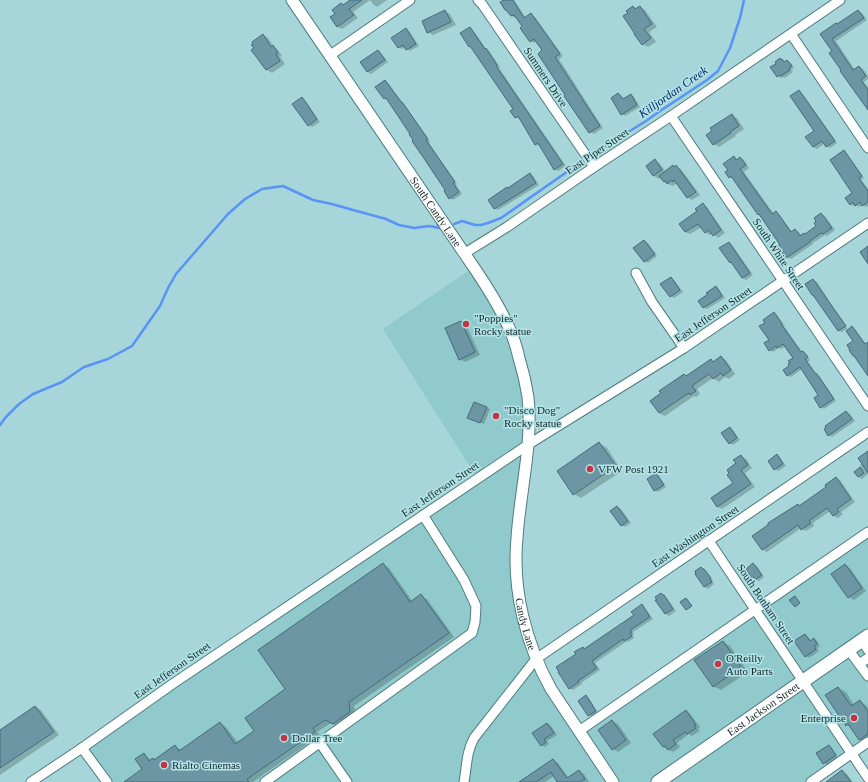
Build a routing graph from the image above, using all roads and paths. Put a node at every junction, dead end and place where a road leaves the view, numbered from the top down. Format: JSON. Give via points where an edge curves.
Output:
{"nodes":[{"id":1,"x":292,"y":0,"type":"edge"},
{"id":2,"x":410,"y":0,"type":"edge"},
{"id":3,"x":478,"y":0,"type":"edge"},
{"id":4,"x":840,"y":0,"type":"edge"},
{"id":5,"x":791,"y":34,"type":"junction"},
{"id":6,"x":329,"y":56,"type":"junction"},
{"id":7,"x":671,"y":116,"type":"junction"},
{"id":8,"x":868,"y":148,"type":"edge"},
{"id":9,"x":594,"y":167,"type":"junction"},
{"id":10,"x":868,"y":223,"type":"edge"},
{"id":11,"x":465,"y":253,"type":"junction"},
{"id":12,"x":636,"y":273,"type":"dead end"},
{"id":13,"x":782,"y":281,"type":"junction"},
{"id":14,"x":684,"y":348,"type":"junction"},
{"id":15,"x":868,"y":406,"type":"edge"},
{"id":16,"x":868,"y":432,"type":"edge"},
{"id":17,"x":529,"y":444,"type":"junction"},
{"id":18,"x":422,"y":515,"type":"junction"},
{"id":19,"x":868,"y":532,"type":"edge"},
{"id":20,"x":709,"y":540,"type":"junction"},
{"id":21,"x":755,"y":609,"type":"junction"},
{"id":22,"x":866,"y":642,"type":"edge"},
{"id":23,"x":848,"y":650,"type":"junction"},
{"id":24,"x":868,"y":658,"type":"edge"},
{"id":25,"x":536,"y":659,"type":"junction"},
{"id":26,"x":859,"y":664,"type":"junction"},
{"id":27,"x":868,"y":676,"type":"edge"},
{"id":28,"x":803,"y":680,"type":"junction"},
{"id":29,"x":579,"y":731,"type":"junction"},
{"id":30,"x":868,"y":742,"type":"edge"},
{"id":31,"x":320,"y":743,"type":"junction"},
{"id":32,"x":82,"y":748,"type":"junction"},
{"id":33,"x":852,"y":754,"type":"junction"},
{"id":34,"x":868,"y":778,"type":"edge"},
{"id":35,"x":31,"y":782,"type":"edge"},
{"id":36,"x":107,"y":782,"type":"edge"},
{"id":37,"x":266,"y":782,"type":"edge"},
{"id":38,"x":347,"y":782,"type":"edge"},
{"id":39,"x":464,"y":782,"type":"edge"},
{"id":40,"x":613,"y":782,"type":"edge"},
{"id":41,"x":658,"y":782,"type":"edge"},
{"id":42,"x":811,"y":782,"type":"edge"}],
"edges":[{"from":1,"to":6,"type":"main road","name":"South Candy Lane"},
{"from":2,"to":6,"type":"street"},
{"from":3,"to":9,"type":"street","name":"Summers Drive"},
{"from":4,"to":5,"type":"street","name":"East Piper Street"},
{"from":5,"to":7,"type":"street","name":"East Piper Street"},
{"from":5,"to":8,"type":"street"},
{"from":6,"to":11,"type":"main road","name":"South Candy Lane"},
{"from":7,"to":9,"type":"street","name":"East Piper Street"},
{"from":7,"to":13,"type":"street","name":"South White Street"},
{"from":9,"to":11,"type":"street","name":"East Piper Street"},
{"from":10,"to":13,"type":"street","name":"East Jefferson Street"},
{"from":11,"to":17,"type":"main road","name":"South Candy Lane","via":[[511,330],[526,382]]},
{"from":12,"to":14,"type":"street","via":[[652,302]]},
{"from":13,"to":14,"type":"street","name":"East Jefferson Street"},
{"from":13,"to":15,"type":"street","name":"South White Street"},
{"from":14,"to":17,"type":"street","name":"East Jefferson Street"},
{"from":16,"to":20,"type":"street","name":"East Washington Street"},
{"from":17,"to":18,"type":"street","name":"East Jefferson Street"},
{"from":17,"to":25,"type":"main road","name":"Candy Lane","via":[[516,538],[516,562],[520,604]]},
{"from":18,"to":31,"type":"street","via":[[464,580],[476,606],[472,634]]},
{"from":18,"to":32,"type":"street","name":"East Jefferson Street"},
{"from":19,"to":21,"type":"street"},
{"from":20,"to":21,"type":"street","name":"South Bonham Street"},
{"from":20,"to":25,"type":"street","name":"East Washington Street"},
{"from":21,"to":28,"type":"street","name":"South Bonham Street"},
{"from":21,"to":29,"type":"street"},
{"from":22,"to":23,"type":"highway","name":"East Jackson Street"},
{"from":23,"to":26,"type":"street"},
{"from":23,"to":28,"type":"highway","name":"East Jackson Street"},
{"from":24,"to":26,"type":"street"},
{"from":25,"to":29,"type":"main road","name":"Candy Lane","via":[[551,689]]},
{"from":25,"to":39,"type":"street","name":"East Washington Street","via":[[470,744]]},
{"from":26,"to":27,"type":"street"},
{"from":28,"to":33,"type":"street","name":"South Bonham Street"},
{"from":28,"to":41,"type":"highway","name":"East Jackson Street"},
{"from":29,"to":40,"type":"main road","name":"Candy Lane"},
{"from":30,"to":33,"type":"street"},
{"from":31,"to":37,"type":"street"},
{"from":31,"to":38,"type":"street"},
{"from":32,"to":35,"type":"street","name":"East Jefferson Street"},
{"from":32,"to":36,"type":"street"},
{"from":33,"to":34,"type":"street","name":"South Bonham Street"},
{"from":33,"to":42,"type":"street"}]}
